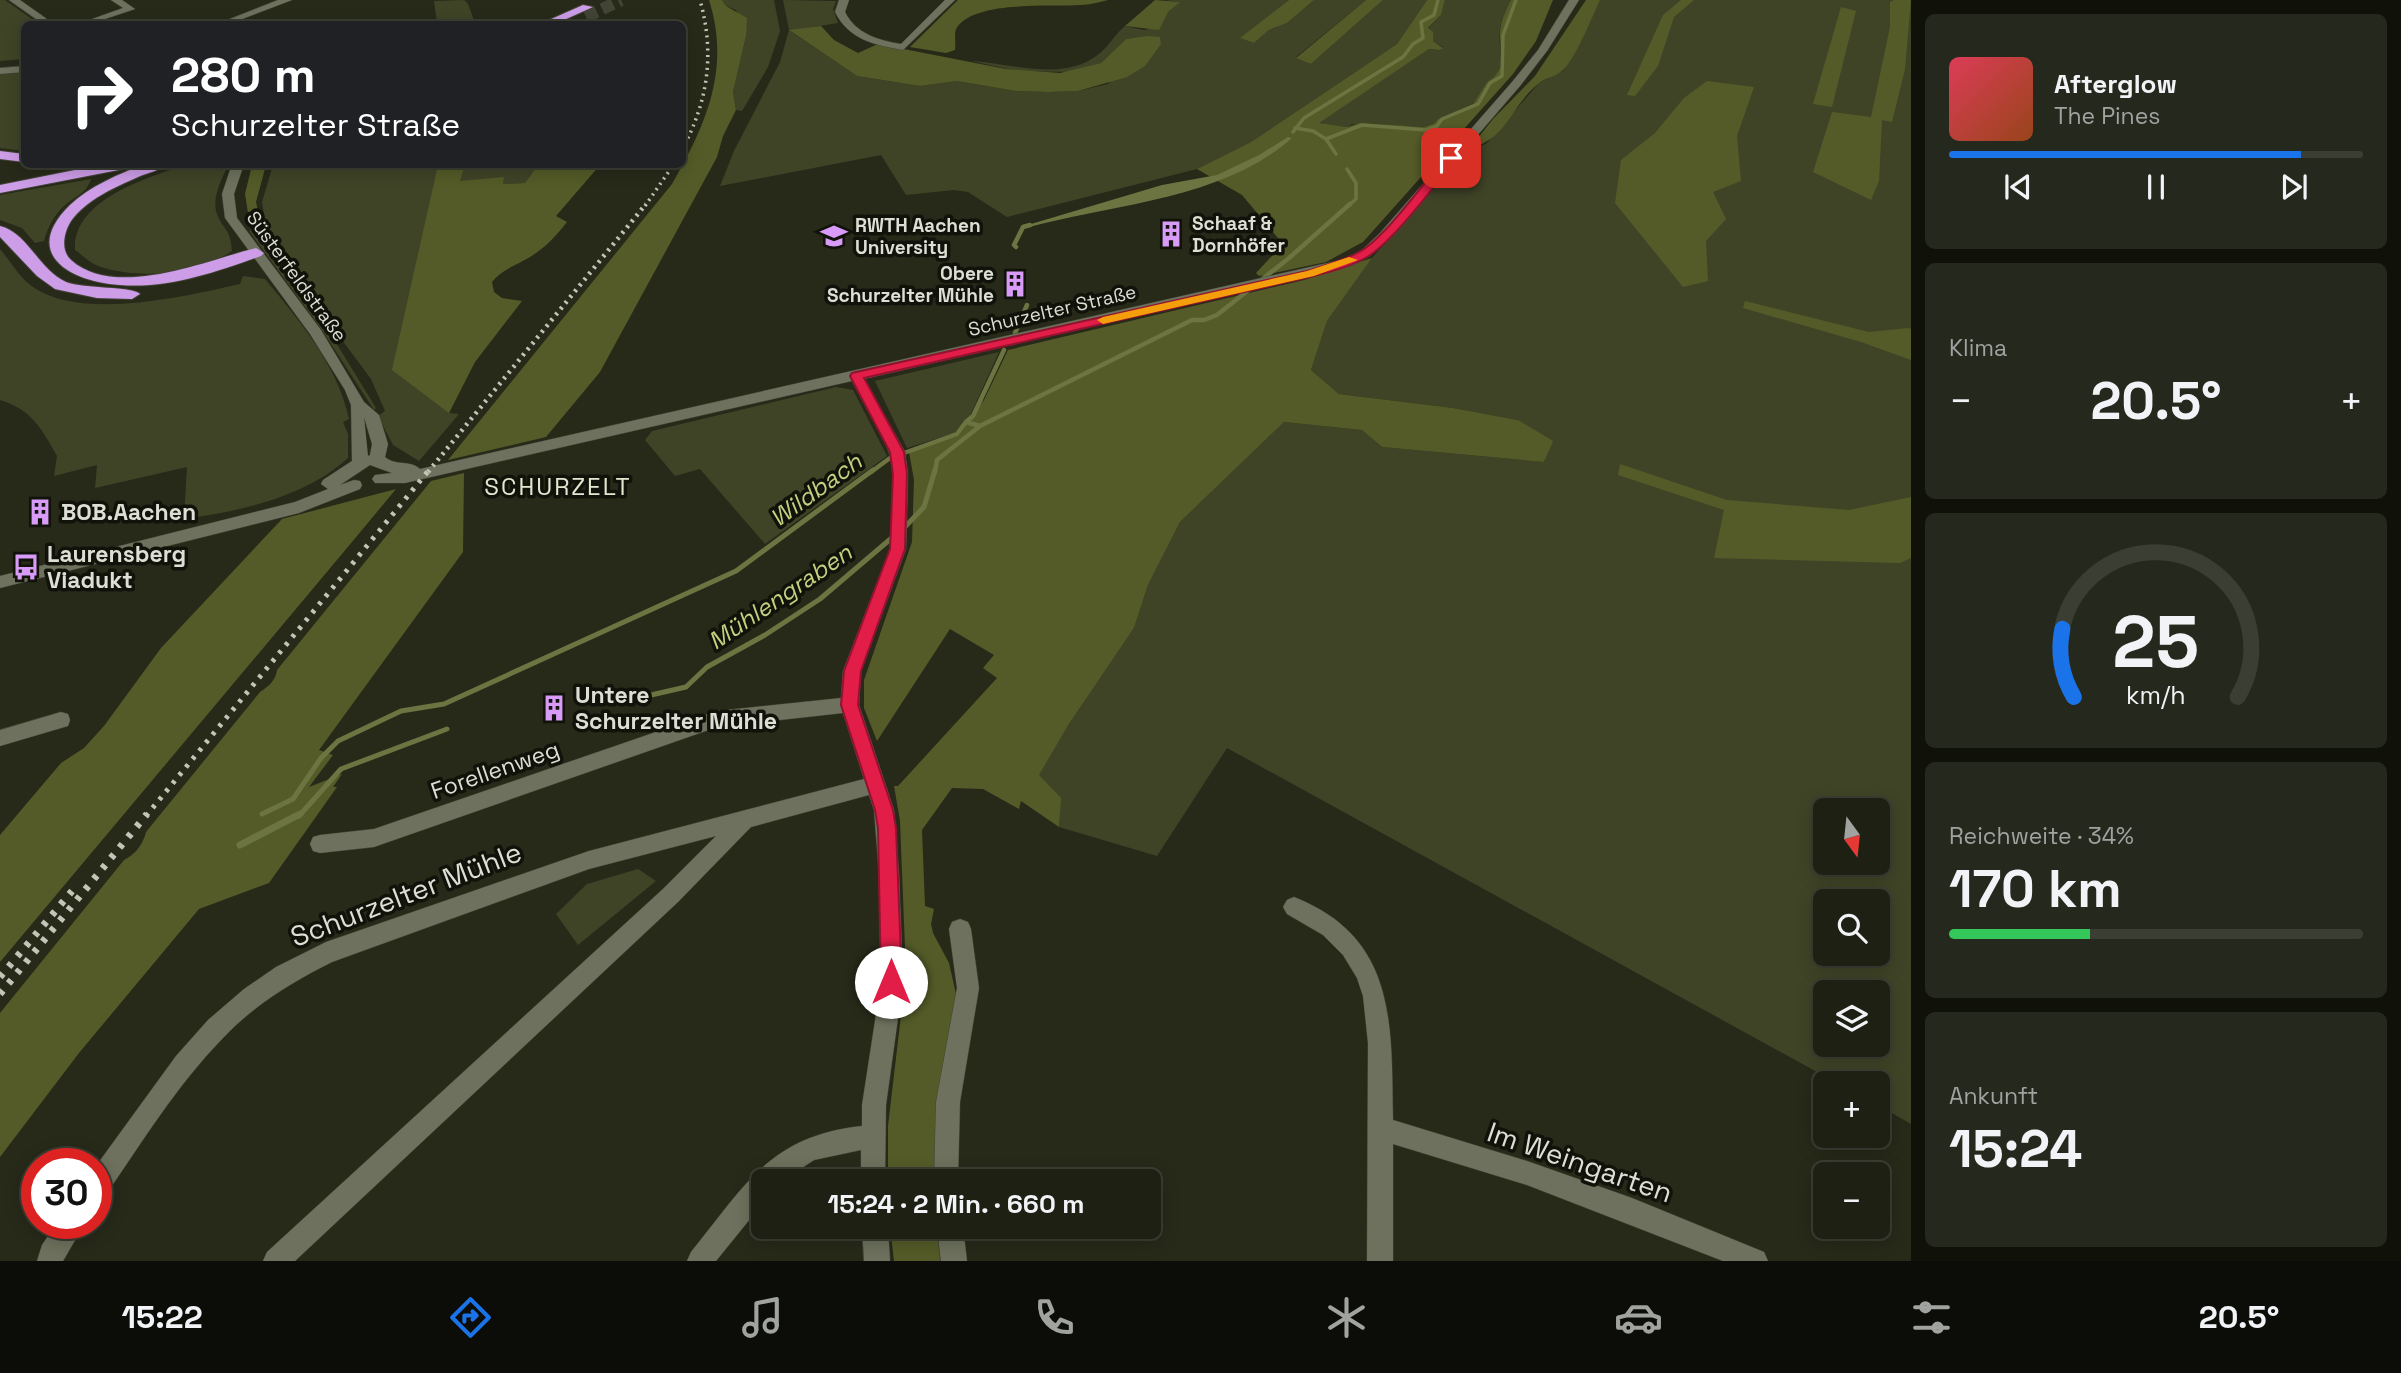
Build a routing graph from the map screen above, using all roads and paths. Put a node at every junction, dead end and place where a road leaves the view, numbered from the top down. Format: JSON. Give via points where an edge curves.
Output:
{"nodes":[{"id":1,"x":14,"y":0,"type":"edge"},
{"id":2,"x":116,"y":0,"type":"edge"},
{"id":3,"x":287,"y":0,"type":"edge"},
{"id":4,"x":844,"y":0,"type":"edge"},
{"id":5,"x":950,"y":0,"type":"edge"},
{"id":6,"x":1574,"y":0,"type":"edge"},
{"id":7,"x":45,"y":21,"type":"edge"},
{"id":8,"x":92,"y":21,"type":"edge"},
{"id":9,"x":230,"y":21,"type":"edge"},
{"id":10,"x":556,"y":21,"type":"edge"},
{"id":11,"x":572,"y":21,"type":"edge"},
{"id":12,"x":21,"y":67,"type":"edge"},
{"id":13,"x":0,"y":69,"type":"edge"},
{"id":14,"x":0,"y":155,"type":"edge"},
{"id":15,"x":21,"y":158,"type":"edge"},
{"id":16,"x":62,"y":168,"type":"edge"},
{"id":17,"x":108,"y":168,"type":"edge"},
{"id":18,"x":150,"y":168,"type":"edge"},
{"id":19,"x":237,"y":168,"type":"edge"},
{"id":20,"x":0,"y":179,"type":"edge"},
{"id":21,"x":0,"y":189,"type":"edge"},
{"id":22,"x":0,"y":230,"type":"edge"},
{"id":23,"x":260,"y":259,"type":"junction"},
{"id":24,"x":856,"y":376,"type":"junction"},
{"id":25,"x":358,"y":405,"type":"junction"},
{"id":26,"x":360,"y":463,"type":"junction"},
{"id":27,"x":381,"y":468,"type":"junction"},
{"id":28,"x":350,"y":480,"type":"junction"},
{"id":29,"x":0,"y":582,"type":"edge"},
{"id":30,"x":849,"y":705,"type":"junction"},
{"id":31,"x":61,"y":720,"type":"dead end"},
{"id":32,"x":0,"y":738,"type":"edge"},
{"id":33,"x":876,"y":785,"type":"junction"},
{"id":34,"x":744,"y":821,"type":"junction"},
{"id":35,"x":320,"y":844,"type":"dead end"},
{"id":36,"x":1294,"y":907,"type":"dead end"},
{"id":37,"x":960,"y":929,"type":"dead end"},
{"id":38,"x":1382,"y":1129,"type":"junction"},
{"id":39,"x":872,"y":1138,"type":"junction"},
{"id":40,"x":112,"y":1165,"type":"edge"},
{"id":41,"x":779,"y":1169,"type":"edge"},
{"id":42,"x":873,"y":1169,"type":"edge"},
{"id":43,"x":946,"y":1169,"type":"edge"},
{"id":44,"x":751,"y":1198,"type":"edge"},
{"id":45,"x":61,"y":1239,"type":"edge"},
{"id":46,"x":876,"y":1239,"type":"edge"},
{"id":47,"x":951,"y":1239,"type":"edge"},
{"id":48,"x":50,"y":1261,"type":"edge"},
{"id":49,"x":276,"y":1261,"type":"edge"},
{"id":50,"x":700,"y":1261,"type":"edge"},
{"id":51,"x":877,"y":1261,"type":"edge"},
{"id":52,"x":954,"y":1261,"type":"edge"},
{"id":53,"x":1380,"y":1261,"type":"edge"},
{"id":54,"x":1755,"y":1261,"type":"edge"}],
"edges":[{"from":1,"to":7,"type":"street"},
{"from":2,"to":8,"type":"street","via":[[134,8]]},
{"from":3,"to":9,"type":"street"},
{"from":4,"to":5,"type":"street","via":[[840,12],[848,26],[873,41],[903,47]]},
{"from":6,"to":24,"type":"street","name":"Schurzelter Straße","via":[[1517,84],[1366,253],[1279,281]]},
{"from":10,"to":11,"type":"highway","via":[[586,12]]},
{"from":12,"to":13,"type":"street"},
{"from":14,"to":15,"type":"highway"},
{"from":16,"to":20,"type":"highway"},
{"from":17,"to":21,"type":"highway"},
{"from":18,"to":23,"type":"highway","via":[[110,184],[69,214],[56,239],[64,261],[99,278],[149,280]]},
{"from":19,"to":23,"type":"street","name":"Süsterfeldstraße","via":[[228,209]]},
{"from":22,"to":23,"type":"highway","via":[[22,247],[45,276],[68,287],[100,293],[188,287]]},
{"from":23,"to":25,"type":"street","name":"Süsterfeldstraße","via":[[328,352]]},
{"from":24,"to":27,"type":"street","name":"Schurzelter Straße","via":[[405,478]]},
{"from":24,"to":30,"type":"street","via":[[898,456],[900,528],[898,549],[852,671]]},
{"from":25,"to":26,"type":"street","name":"Süsterfeldstraße","via":[[355,420]]},
{"from":25,"to":27,"type":"street","name":"Süsterfeldstraße","via":[[372,415]]},
{"from":26,"to":27,"type":"street"},
{"from":26,"to":28,"type":"street"},
{"from":27,"to":28,"type":"street","via":[[367,485]]},
{"from":28,"to":29,"type":"street","via":[[256,518]]},
{"from":30,"to":33,"type":"street"},
{"from":30,"to":35,"type":"street","name":"Forellenweg","via":[[717,719],[374,838]]},
{"from":31,"to":32,"type":"street"},
{"from":33,"to":34,"type":"street","name":"Schurzelter Mühle"},
{"from":33,"to":39,"type":"street","via":[[887,828],[891,982]]},
{"from":34,"to":40,"type":"street","name":"Schurzelter Mühle","via":[[589,860],[519,883],[326,953],[285,975],[243,1005],[184,1064]]},
{"from":34,"to":49,"type":"street","via":[[671,895]]},
{"from":36,"to":38,"type":"street","via":[[1317,916],[1337,932],[1370,982],[1378,1012]]},
{"from":37,"to":43,"type":"street","via":[[968,988],[948,1102]]},
{"from":38,"to":53,"type":"street"},
{"from":38,"to":54,"type":"street","name":"Im Weingarten","via":[[1540,1178]]},
{"from":39,"to":41,"type":"street","via":[[792,1157]]},
{"from":39,"to":42,"type":"street"},
{"from":44,"to":50,"type":"street"},
{"from":45,"to":48,"type":"street"},
{"from":46,"to":51,"type":"street"},
{"from":47,"to":52,"type":"street"}]}
